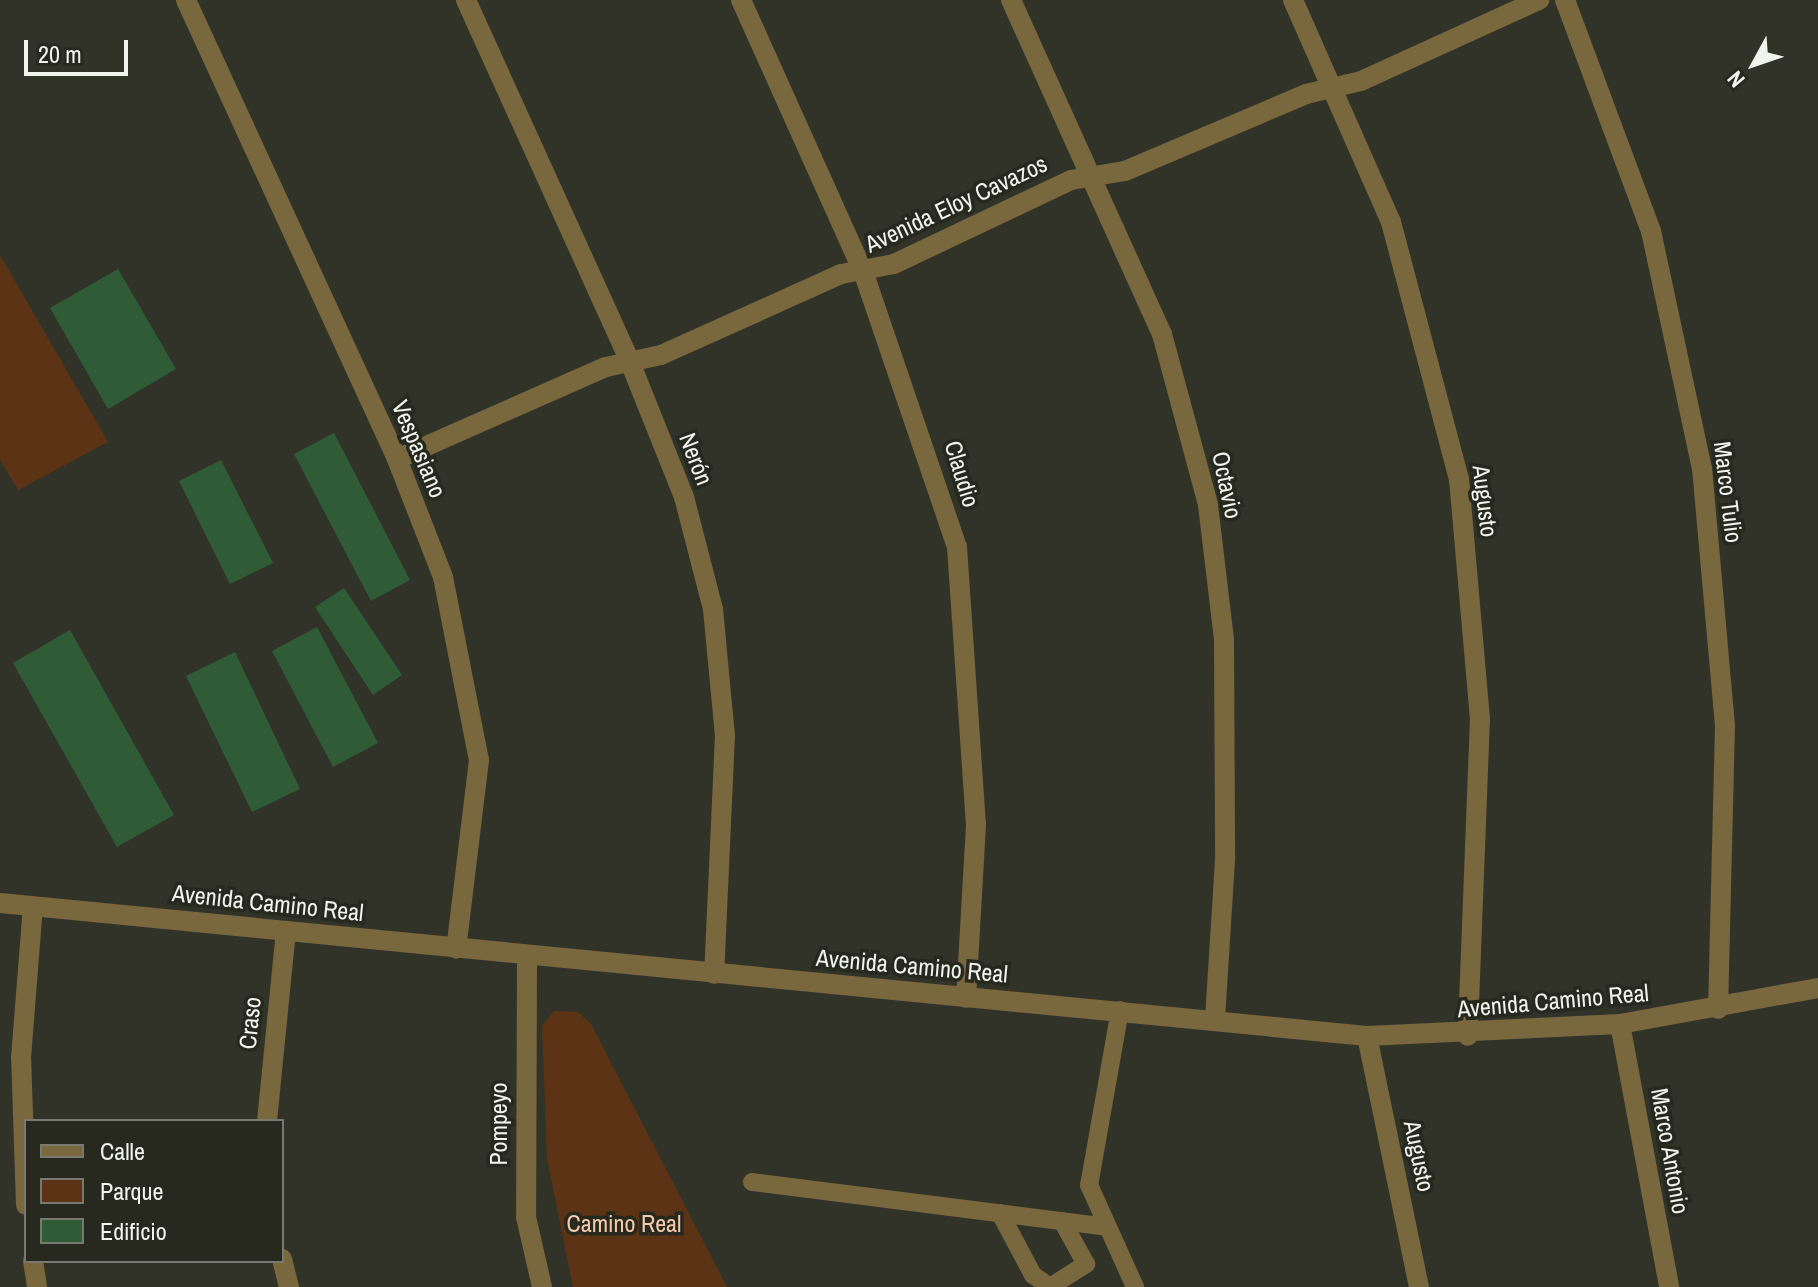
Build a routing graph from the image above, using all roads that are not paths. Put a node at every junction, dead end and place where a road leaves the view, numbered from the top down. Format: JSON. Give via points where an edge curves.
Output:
{"nodes":[{"id":1,"x":186,"y":0,"type":"edge"},
{"id":2,"x":466,"y":0,"type":"edge"},
{"id":3,"x":741,"y":0,"type":"edge"},
{"id":4,"x":1011,"y":0,"type":"edge"},
{"id":5,"x":1293,"y":0,"type":"edge"},
{"id":6,"x":1539,"y":0,"type":"edge"},
{"id":7,"x":1565,"y":0,"type":"edge"},
{"id":8,"x":1332,"y":86,"type":"junction"},
{"id":9,"x":1091,"y":178,"type":"junction"},
{"id":10,"x":864,"y":274,"type":"junction"},
{"id":11,"x":630,"y":362,"type":"junction"},
{"id":12,"x":397,"y":459,"type":"junction"},
{"id":13,"x":0,"y":903,"type":"edge"},
{"id":14,"x":33,"y":906,"type":"junction"},
{"id":15,"x":286,"y":931,"type":"junction"},
{"id":16,"x":456,"y":949,"type":"junction"},
{"id":17,"x":527,"y":960,"type":"junction"},
{"id":18,"x":714,"y":974,"type":"junction"},
{"id":19,"x":1818,"y":988,"type":"edge"},
{"id":20,"x":966,"y":998,"type":"junction"},
{"id":21,"x":1718,"y":1009,"type":"junction"},
{"id":22,"x":1120,"y":1010,"type":"junction"},
{"id":23,"x":1215,"y":1017,"type":"junction"},
{"id":24,"x":1620,"y":1024,"type":"junction"},
{"id":25,"x":1367,"y":1036,"type":"junction"},
{"id":26,"x":1468,"y":1036,"type":"junction"},
{"id":27,"x":267,"y":1119,"type":"edge"},
{"id":28,"x":24,"y":1146,"type":"edge"},
{"id":29,"x":752,"y":1182,"type":"dead end"},
{"id":30,"x":1000,"y":1213,"type":"junction"},
{"id":31,"x":1062,"y":1221,"type":"junction"},
{"id":32,"x":1101,"y":1226,"type":"junction"},
{"id":33,"x":33,"y":1263,"type":"edge"},
{"id":34,"x":283,"y":1263,"type":"edge"},
{"id":35,"x":37,"y":1287,"type":"edge"},
{"id":36,"x":289,"y":1287,"type":"edge"},
{"id":37,"x":542,"y":1287,"type":"edge"},
{"id":38,"x":1135,"y":1287,"type":"edge"},
{"id":39,"x":1419,"y":1287,"type":"edge"},
{"id":40,"x":1669,"y":1287,"type":"edge"}],
"edges":[{"from":1,"to":12,"type":"street","name":"Vespasiano"},
{"from":2,"to":11,"type":"street","name":"Nerón"},
{"from":3,"to":10,"type":"street","name":"Claudio"},
{"from":4,"to":9,"type":"street","name":"Octavio"},
{"from":5,"to":8,"type":"street","name":"Augusto"},
{"from":6,"to":8,"type":"street","name":"Avenida Eloy Cavazos","via":[[1361,81]]},
{"from":7,"to":21,"type":"street","name":"Marco Tulio","via":[[1651,231],[1702,468],[1725,725]]},
{"from":8,"to":9,"type":"street","name":"Avenida Eloy Cavazos","via":[[1125,171]]},
{"from":8,"to":26,"type":"street","name":"Augusto","via":[[1391,222],[1459,479],[1480,718]]},
{"from":9,"to":10,"type":"street","name":"Avenida Eloy Cavazos"},
{"from":9,"to":23,"type":"street","name":"Octavio","via":[[1162,334],[1208,505],[1224,640],[1225,860]]},
{"from":10,"to":11,"type":"street","name":"Avenida Eloy Cavazos","via":[[841,274]]},
{"from":10,"to":20,"type":"street","name":"Claudio","via":[[957,547],[976,825]]},
{"from":11,"to":12,"type":"street","name":"Avenida Eloy Cavazos"},
{"from":11,"to":18,"type":"street","name":"Nerón","via":[[684,497],[713,609],[725,735]]},
{"from":12,"to":16,"type":"street","name":"Vespasiano","via":[[443,577],[477,745]]},
{"from":13,"to":14,"type":"street","name":"Avenida Camino Real"},
{"from":14,"to":15,"type":"street","name":"Avenida Camino Real"},
{"from":14,"to":28,"type":"street","via":[[21,1058]]},
{"from":15,"to":16,"type":"street","name":"Avenida Camino Real"},
{"from":15,"to":27,"type":"street","name":"Craso"},
{"from":16,"to":17,"type":"street","name":"Avenida Camino Real"},
{"from":17,"to":18,"type":"street","name":"Avenida Camino Real"},
{"from":17,"to":37,"type":"street","name":"Pompeyo","via":[[526,1217]]},
{"from":18,"to":20,"type":"street","name":"Avenida Camino Real"},
{"from":19,"to":21,"type":"street","name":"Avenida Camino Real"},
{"from":20,"to":22,"type":"street","name":"Avenida Camino Real"},
{"from":21,"to":24,"type":"street","name":"Avenida Camino Real"},
{"from":22,"to":23,"type":"street","name":"Avenida Camino Real"},
{"from":22,"to":32,"type":"lane","via":[[1091,1151],[1089,1185]]},
{"from":23,"to":25,"type":"street","name":"Avenida Camino Real"},
{"from":24,"to":26,"type":"street","name":"Avenida Camino Real"},
{"from":24,"to":40,"type":"street","name":"Marco Antonio"},
{"from":25,"to":26,"type":"street","name":"Avenida Camino Real"},
{"from":25,"to":39,"type":"street","name":"Augusto"},
{"from":29,"to":30,"type":"lane"},
{"from":30,"to":31,"type":"lane"},
{"from":30,"to":31,"type":"lane","via":[[1033,1275],[1050,1287],[1086,1264]]},
{"from":31,"to":32,"type":"lane"},
{"from":32,"to":38,"type":"lane"},
{"from":33,"to":35,"type":"street"},
{"from":34,"to":36,"type":"street"}]}
